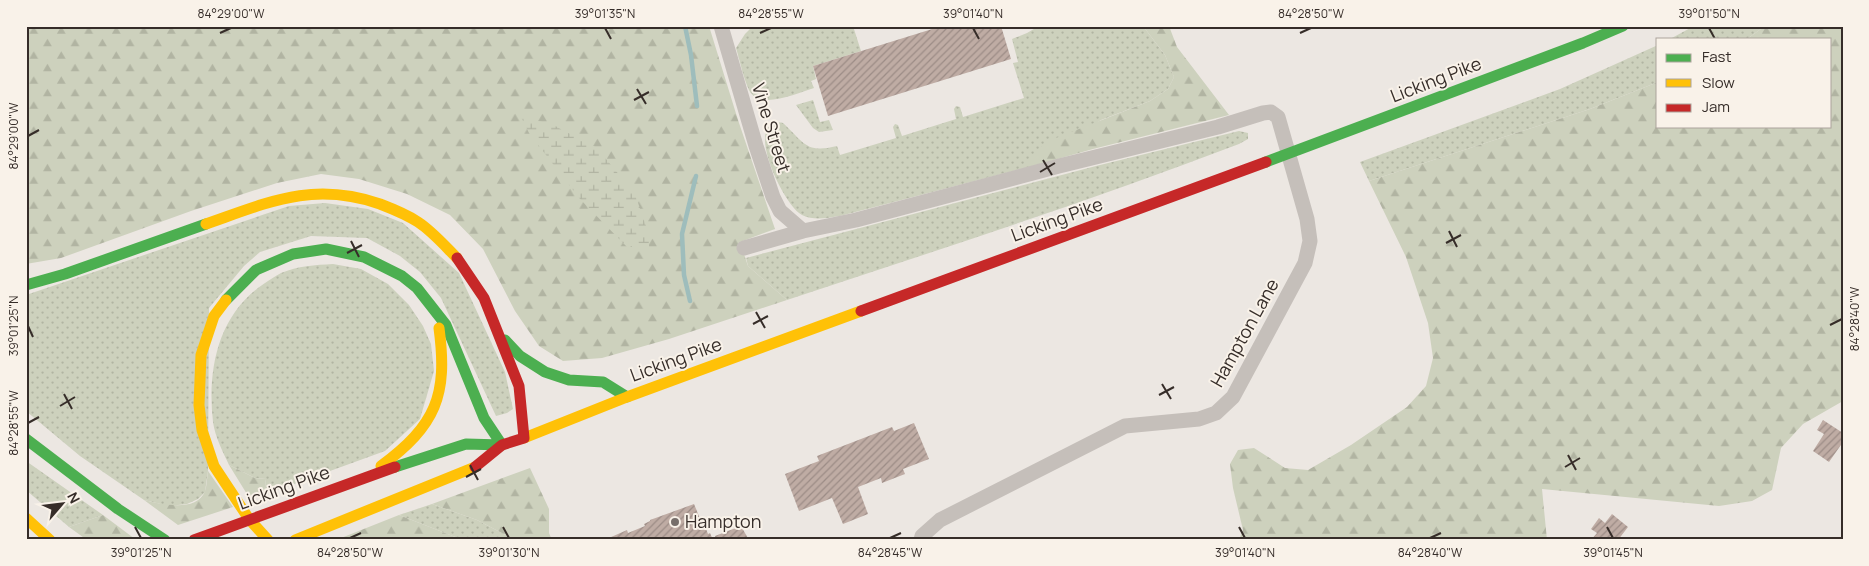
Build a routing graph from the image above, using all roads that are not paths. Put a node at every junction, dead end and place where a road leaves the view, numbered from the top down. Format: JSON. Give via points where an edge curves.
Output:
{"nodes":[{"id":1,"x":721,"y":26,"type":"edge"},
{"id":2,"x":1623,"y":26,"type":"edge"},
{"id":3,"x":1289,"y":154,"type":"junction"},
{"id":4,"x":803,"y":231,"type":"junction"},
{"id":5,"x":744,"y":248,"type":"dead end"},
{"id":6,"x":26,"y":285,"type":"edge"},
{"id":7,"x":440,"y":317,"type":"junction"},
{"id":8,"x":497,"y":330,"type":"junction"},
{"id":9,"x":627,"y":397,"type":"junction"},
{"id":10,"x":524,"y":438,"type":"junction"},
{"id":11,"x":26,"y":439,"type":"edge"},
{"id":12,"x":502,"y":445,"type":"junction"},
{"id":13,"x":374,"y":474,"type":"junction"},
{"id":14,"x":26,"y":518,"type":"edge"},
{"id":15,"x":26,"y":532,"type":"edge"},
{"id":16,"x":46,"y":540,"type":"edge"},
{"id":17,"x":50,"y":540,"type":"edge"},
{"id":18,"x":165,"y":540,"type":"edge"},
{"id":19,"x":194,"y":540,"type":"edge"},
{"id":20,"x":268,"y":540,"type":"edge"},
{"id":21,"x":295,"y":540,"type":"edge"},
{"id":22,"x":920,"y":540,"type":"edge"}],
"edges":[{"from":1,"to":4,"type":"street","name":"Vine Street","via":[[773,197],[780,212]]},
{"from":2,"to":3,"type":"main road","name":"Licking Pike"},
{"from":3,"to":4,"type":"street","name":"Hampton Lane","via":[[1278,117],[1263,112],[1218,127]]},
{"from":3,"to":9,"type":"main road","name":"Licking Pike"},
{"from":3,"to":22,"type":"street","name":"Hampton Lane","via":[[1307,219],[1310,241],[1305,263],[1233,398],[1216,413],[1199,419],[1125,426],[940,520]]},
{"from":4,"to":5,"type":"street"},
{"from":6,"to":8,"type":"main road","via":[[280,199],[333,193],[362,198],[419,222],[460,260],[484,298]]},
{"from":7,"to":12,"type":"main road","via":[[484,418]]},
{"from":7,"to":13,"type":"main road","via":[[441,382],[437,400],[424,427]]},
{"from":7,"to":20,"type":"main road","via":[[417,288],[402,276],[364,257],[326,249],[293,254],[256,270],[226,299],[214,316],[201,355],[202,430],[214,466],[249,519]]},
{"from":8,"to":9,"type":"main road","via":[[520,356],[545,372],[569,380],[603,382]]},
{"from":8,"to":10,"type":"main road","via":[[519,386]]},
{"from":9,"to":10,"type":"main road","name":"Licking Pike"},
{"from":10,"to":12,"type":"main road","name":"Licking Pike"},
{"from":11,"to":18,"type":"main road","via":[[118,509]]},
{"from":12,"to":13,"type":"main road","name":"Licking Pike","via":[[466,444]]},
{"from":12,"to":21,"type":"main road","name":"Licking Pike","via":[[472,469]]},
{"from":13,"to":19,"type":"main road","name":"Licking Pike"},
{"from":14,"to":17,"type":"main road"},
{"from":15,"to":16,"type":"main road"}]}
